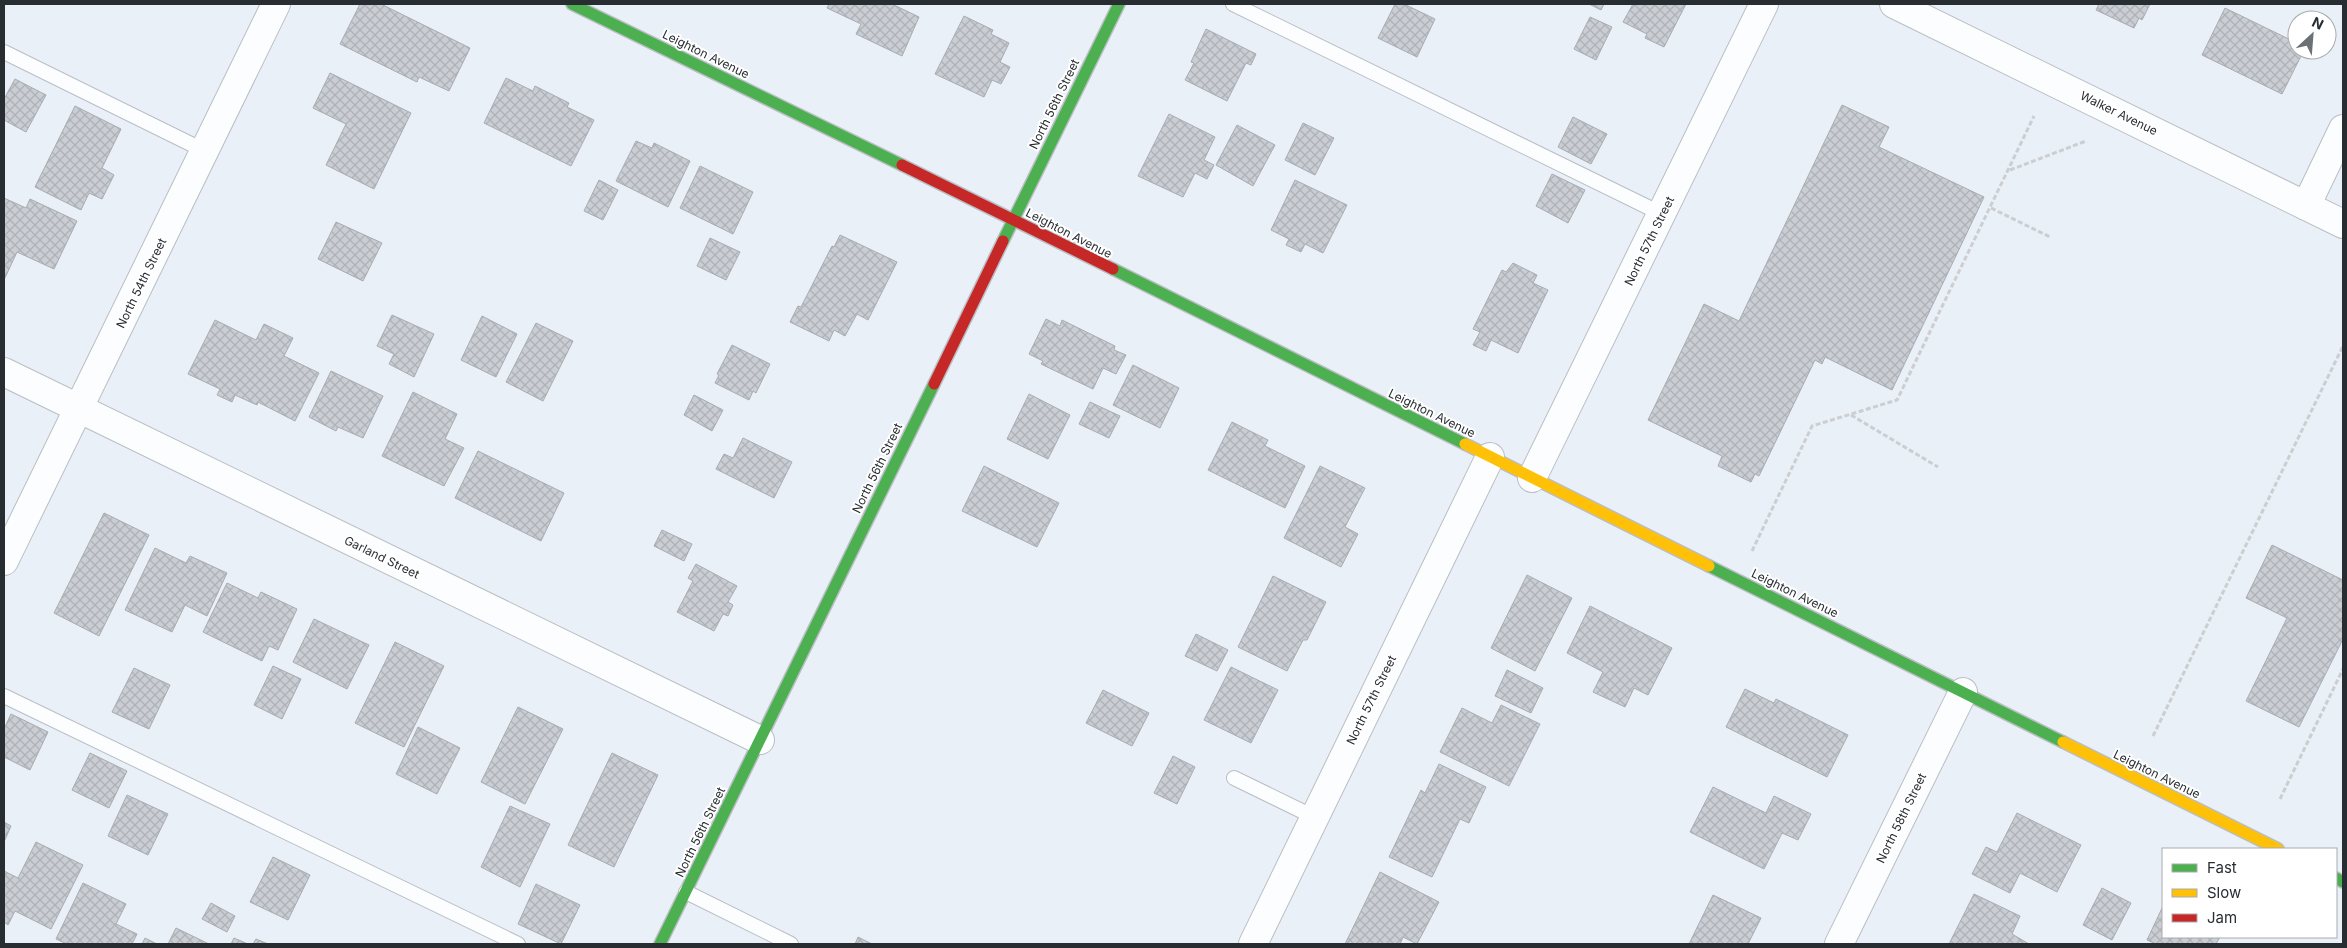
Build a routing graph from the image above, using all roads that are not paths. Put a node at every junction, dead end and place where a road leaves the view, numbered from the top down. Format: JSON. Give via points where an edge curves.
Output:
{"nodes":[{"id":1,"x":276,"y":4,"type":"edge"},
{"id":2,"x":572,"y":4,"type":"edge"},
{"id":3,"x":1119,"y":4,"type":"edge"},
{"id":4,"x":1232,"y":4,"type":"edge"},
{"id":5,"x":1764,"y":4,"type":"edge"},
{"id":6,"x":1894,"y":4,"type":"edge"},
{"id":7,"x":4,"y":52,"type":"edge"},
{"id":8,"x":2343,"y":129,"type":"edge"},
{"id":9,"x":205,"y":151,"type":"junction"},
{"id":10,"x":2306,"y":206,"type":"junction"},
{"id":11,"x":1662,"y":214,"type":"junction"},
{"id":12,"x":1013,"y":220,"type":"junction"},
{"id":13,"x":2343,"y":224,"type":"edge"},
{"id":14,"x":4,"y":372,"type":"edge"},
{"id":15,"x":79,"y":409,"type":"junction"},
{"id":16,"x":1490,"y":457,"type":"junction"},
{"id":17,"x":1532,"y":478,"type":"junction"},
{"id":18,"x":4,"y":561,"type":"edge"},
{"id":19,"x":1963,"y":692,"type":"junction"},
{"id":20,"x":4,"y":696,"type":"edge"},
{"id":21,"x":760,"y":740,"type":"junction"},
{"id":22,"x":1234,"y":778,"type":"dead end"},
{"id":23,"x":1314,"y":818,"type":"junction"},
{"id":24,"x":2276,"y":848,"type":"edge"},
{"id":25,"x":686,"y":892,"type":"junction"},
{"id":26,"x":518,"y":944,"type":"edge"},
{"id":27,"x":660,"y":944,"type":"edge"},
{"id":28,"x":791,"y":944,"type":"edge"},
{"id":29,"x":1253,"y":944,"type":"edge"},
{"id":30,"x":1839,"y":944,"type":"edge"}],
"edges":[{"from":1,"to":9,"type":"street","name":"North 54th Street"},
{"from":2,"to":12,"type":"street","name":"Leighton Avenue"},
{"from":3,"to":12,"type":"street","name":"North 56th Street"},
{"from":4,"to":11,"type":"lane"},
{"from":5,"to":11,"type":"street","name":"North 57th Street"},
{"from":6,"to":10,"type":"street","name":"Walker Avenue"},
{"from":7,"to":9,"type":"lane"},
{"from":8,"to":10,"type":"street"},
{"from":9,"to":15,"type":"street","name":"North 54th Street"},
{"from":10,"to":13,"type":"street","name":"Walker Avenue"},
{"from":11,"to":17,"type":"street","name":"North 57th Street"},
{"from":12,"to":16,"type":"street","name":"Leighton Avenue"},
{"from":12,"to":21,"type":"street","name":"North 56th Street"},
{"from":14,"to":15,"type":"street","name":"Garland Street"},
{"from":15,"to":18,"type":"street","name":"North 54th Street"},
{"from":15,"to":21,"type":"street","name":"Garland Street"},
{"from":16,"to":17,"type":"street","name":"Leighton Avenue"},
{"from":16,"to":23,"type":"street","name":"North 57th Street"},
{"from":17,"to":19,"type":"street","name":"Leighton Avenue"},
{"from":19,"to":24,"type":"street","name":"Leighton Avenue"},
{"from":19,"to":30,"type":"street","name":"North 58th Street"},
{"from":20,"to":26,"type":"lane"},
{"from":21,"to":25,"type":"street","name":"North 56th Street"},
{"from":22,"to":23,"type":"lane"},
{"from":23,"to":29,"type":"street","name":"North 57th Street"},
{"from":25,"to":27,"type":"street","name":"North 56th Street"},
{"from":25,"to":28,"type":"lane"}]}
